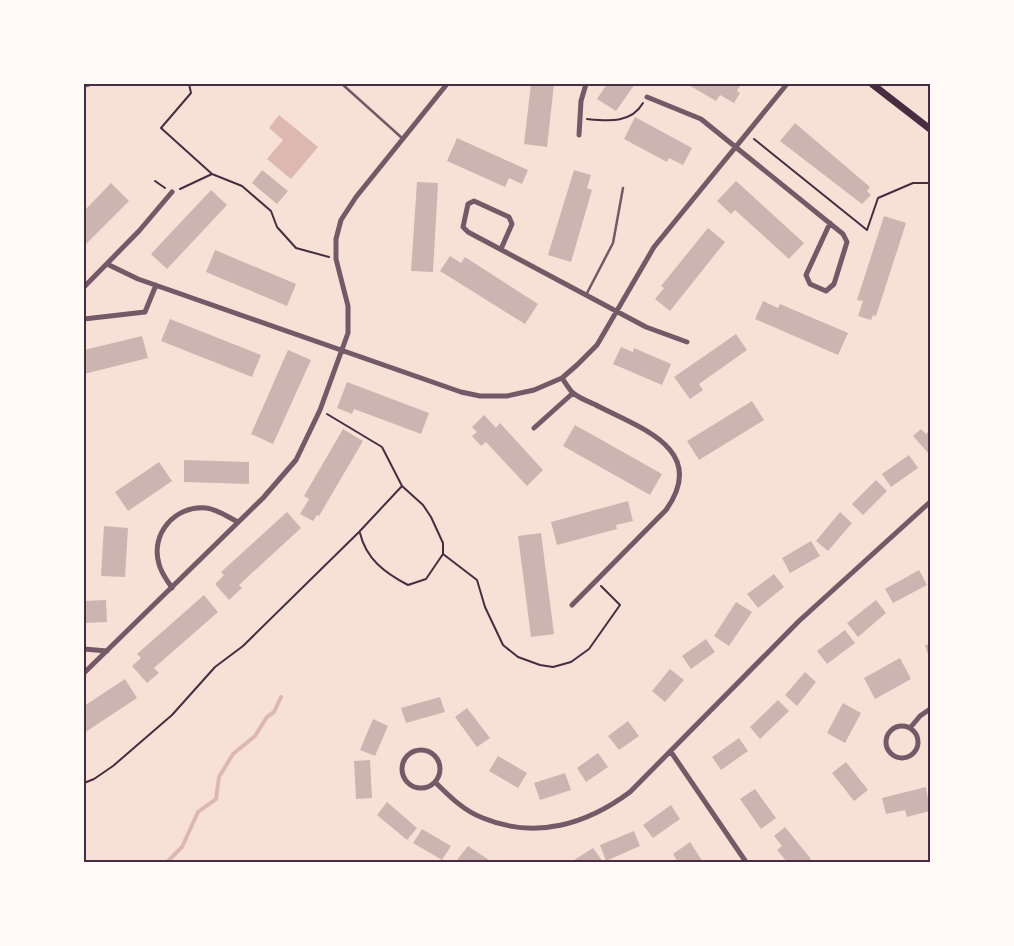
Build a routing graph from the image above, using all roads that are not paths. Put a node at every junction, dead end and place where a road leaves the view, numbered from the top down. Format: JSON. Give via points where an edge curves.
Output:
{"nodes":[{"id":1,"x":89,"y":84,"type":"edge"},
{"id":2,"x":342,"y":84,"type":"edge"},
{"id":3,"x":447,"y":84,"type":"edge"},
{"id":4,"x":586,"y":84,"type":"edge"},
{"id":5,"x":787,"y":84,"type":"edge"},
{"id":6,"x":872,"y":84,"type":"edge"},
{"id":7,"x":84,"y":85,"type":"edge"},
{"id":8,"x":647,"y":97,"type":"road end"},
{"id":9,"x":930,"y":129,"type":"edge"},
{"id":10,"x":579,"y":135,"type":"dead end"},
{"id":11,"x":402,"y":138,"type":"junction"},
{"id":12,"x":736,"y":145,"type":"junction"},
{"id":13,"x":622,"y":188,"type":"dead end"},
{"id":14,"x":172,"y":192,"type":"road end"},
{"id":15,"x":830,"y":223,"type":"junction"},
{"id":16,"x":501,"y":249,"type":"junction"},
{"id":17,"x":107,"y":264,"type":"junction"},
{"id":18,"x":156,"y":284,"type":"junction"},
{"id":19,"x":84,"y":287,"type":"edge"},
{"id":20,"x":586,"y":295,"type":"junction"},
{"id":21,"x":618,"y":311,"type":"junction"},
{"id":22,"x":84,"y":319,"type":"edge"},
{"id":23,"x":687,"y":342,"type":"dead end"},
{"id":24,"x":342,"y":350,"type":"junction"},
{"id":25,"x":562,"y":378,"type":"junction"},
{"id":26,"x":573,"y":393,"type":"junction"},
{"id":27,"x":534,"y":428,"type":"dead end"},
{"id":28,"x":930,"y":502,"type":"edge"},
{"id":29,"x":238,"y":522,"type":"junction"},
{"id":30,"x":172,"y":588,"type":"junction"},
{"id":31,"x":572,"y":605,"type":"dead end"},
{"id":32,"x":84,"y":649,"type":"edge"},
{"id":33,"x":107,"y":651,"type":"junction"},
{"id":34,"x":84,"y":673,"type":"edge"},
{"id":35,"x":930,"y":709,"type":"edge"},
{"id":36,"x":910,"y":728,"type":"junction"},
{"id":37,"x":671,"y":752,"type":"junction"},
{"id":38,"x":435,"y":782,"type":"junction"},
{"id":39,"x":746,"y":862,"type":"edge"}],
"edges":[{"from":1,"to":7,"type":"street"},
{"from":2,"to":11,"type":"lane"},
{"from":3,"to":11,"type":"street"},
{"from":4,"to":10,"type":"street"},
{"from":5,"to":12,"type":"street"},
{"from":6,"to":9,"type":"main road"},
{"from":8,"to":12,"type":"street","via":[[694,115]]},
{"from":11,"to":24,"type":"street","via":[[341,220],[336,239],[336,259],[348,306],[348,333]]},
{"from":12,"to":15,"type":"street"},
{"from":12,"to":21,"type":"street","via":[[654,246]]},
{"from":13,"to":20,"type":"lane","via":[[613,243]]},
{"from":14,"to":17,"type":"street"},
{"from":15,"to":15,"type":"street","via":[[843,234],[846,242],[834,284],[826,291],[810,284],[806,275]]},
{"from":16,"to":16,"type":"street","via":[[464,227],[468,204],[474,201],[509,217],[512,224]]},
{"from":16,"to":20,"type":"street"},
{"from":17,"to":18,"type":"street"},
{"from":17,"to":19,"type":"street"},
{"from":18,"to":22,"type":"street","via":[[146,312]]},
{"from":18,"to":24,"type":"street"},
{"from":20,"to":21,"type":"street"},
{"from":21,"to":23,"type":"street","via":[[646,327]]},
{"from":21,"to":25,"type":"street","via":[[592,350]]},
{"from":24,"to":25,"type":"street","via":[[480,396],[507,396],[534,390]]},
{"from":24,"to":29,"type":"street","via":[[320,410],[296,460],[279,482]]},
{"from":25,"to":26,"type":"street"},
{"from":26,"to":27,"type":"street"},
{"from":26,"to":31,"type":"street","via":[[664,442],[676,458],[680,471],[676,494],[666,510]]},
{"from":28,"to":37,"type":"street","via":[[800,621]]},
{"from":29,"to":30,"type":"street"},
{"from":29,"to":30,"type":"street","via":[[206,508],[187,510],[168,521],[159,538],[157,555],[162,573]]},
{"from":30,"to":33,"type":"street"},
{"from":32,"to":33,"type":"street"},
{"from":33,"to":34,"type":"street"},
{"from":35,"to":36,"type":"street"},
{"from":36,"to":36,"type":"street","via":[[896,727],[889,734],[886,744],[894,756],[904,758],[916,750],[918,740]]},
{"from":37,"to":38,"type":"street","via":[[630,792],[607,809],[574,823],[542,828],[514,826],[483,818],[457,803]]},
{"from":37,"to":39,"type":"street"},
{"from":38,"to":38,"type":"street","via":[[440,772],[435,755],[424,750],[408,755],[402,766],[408,782],[418,788]]}]}
